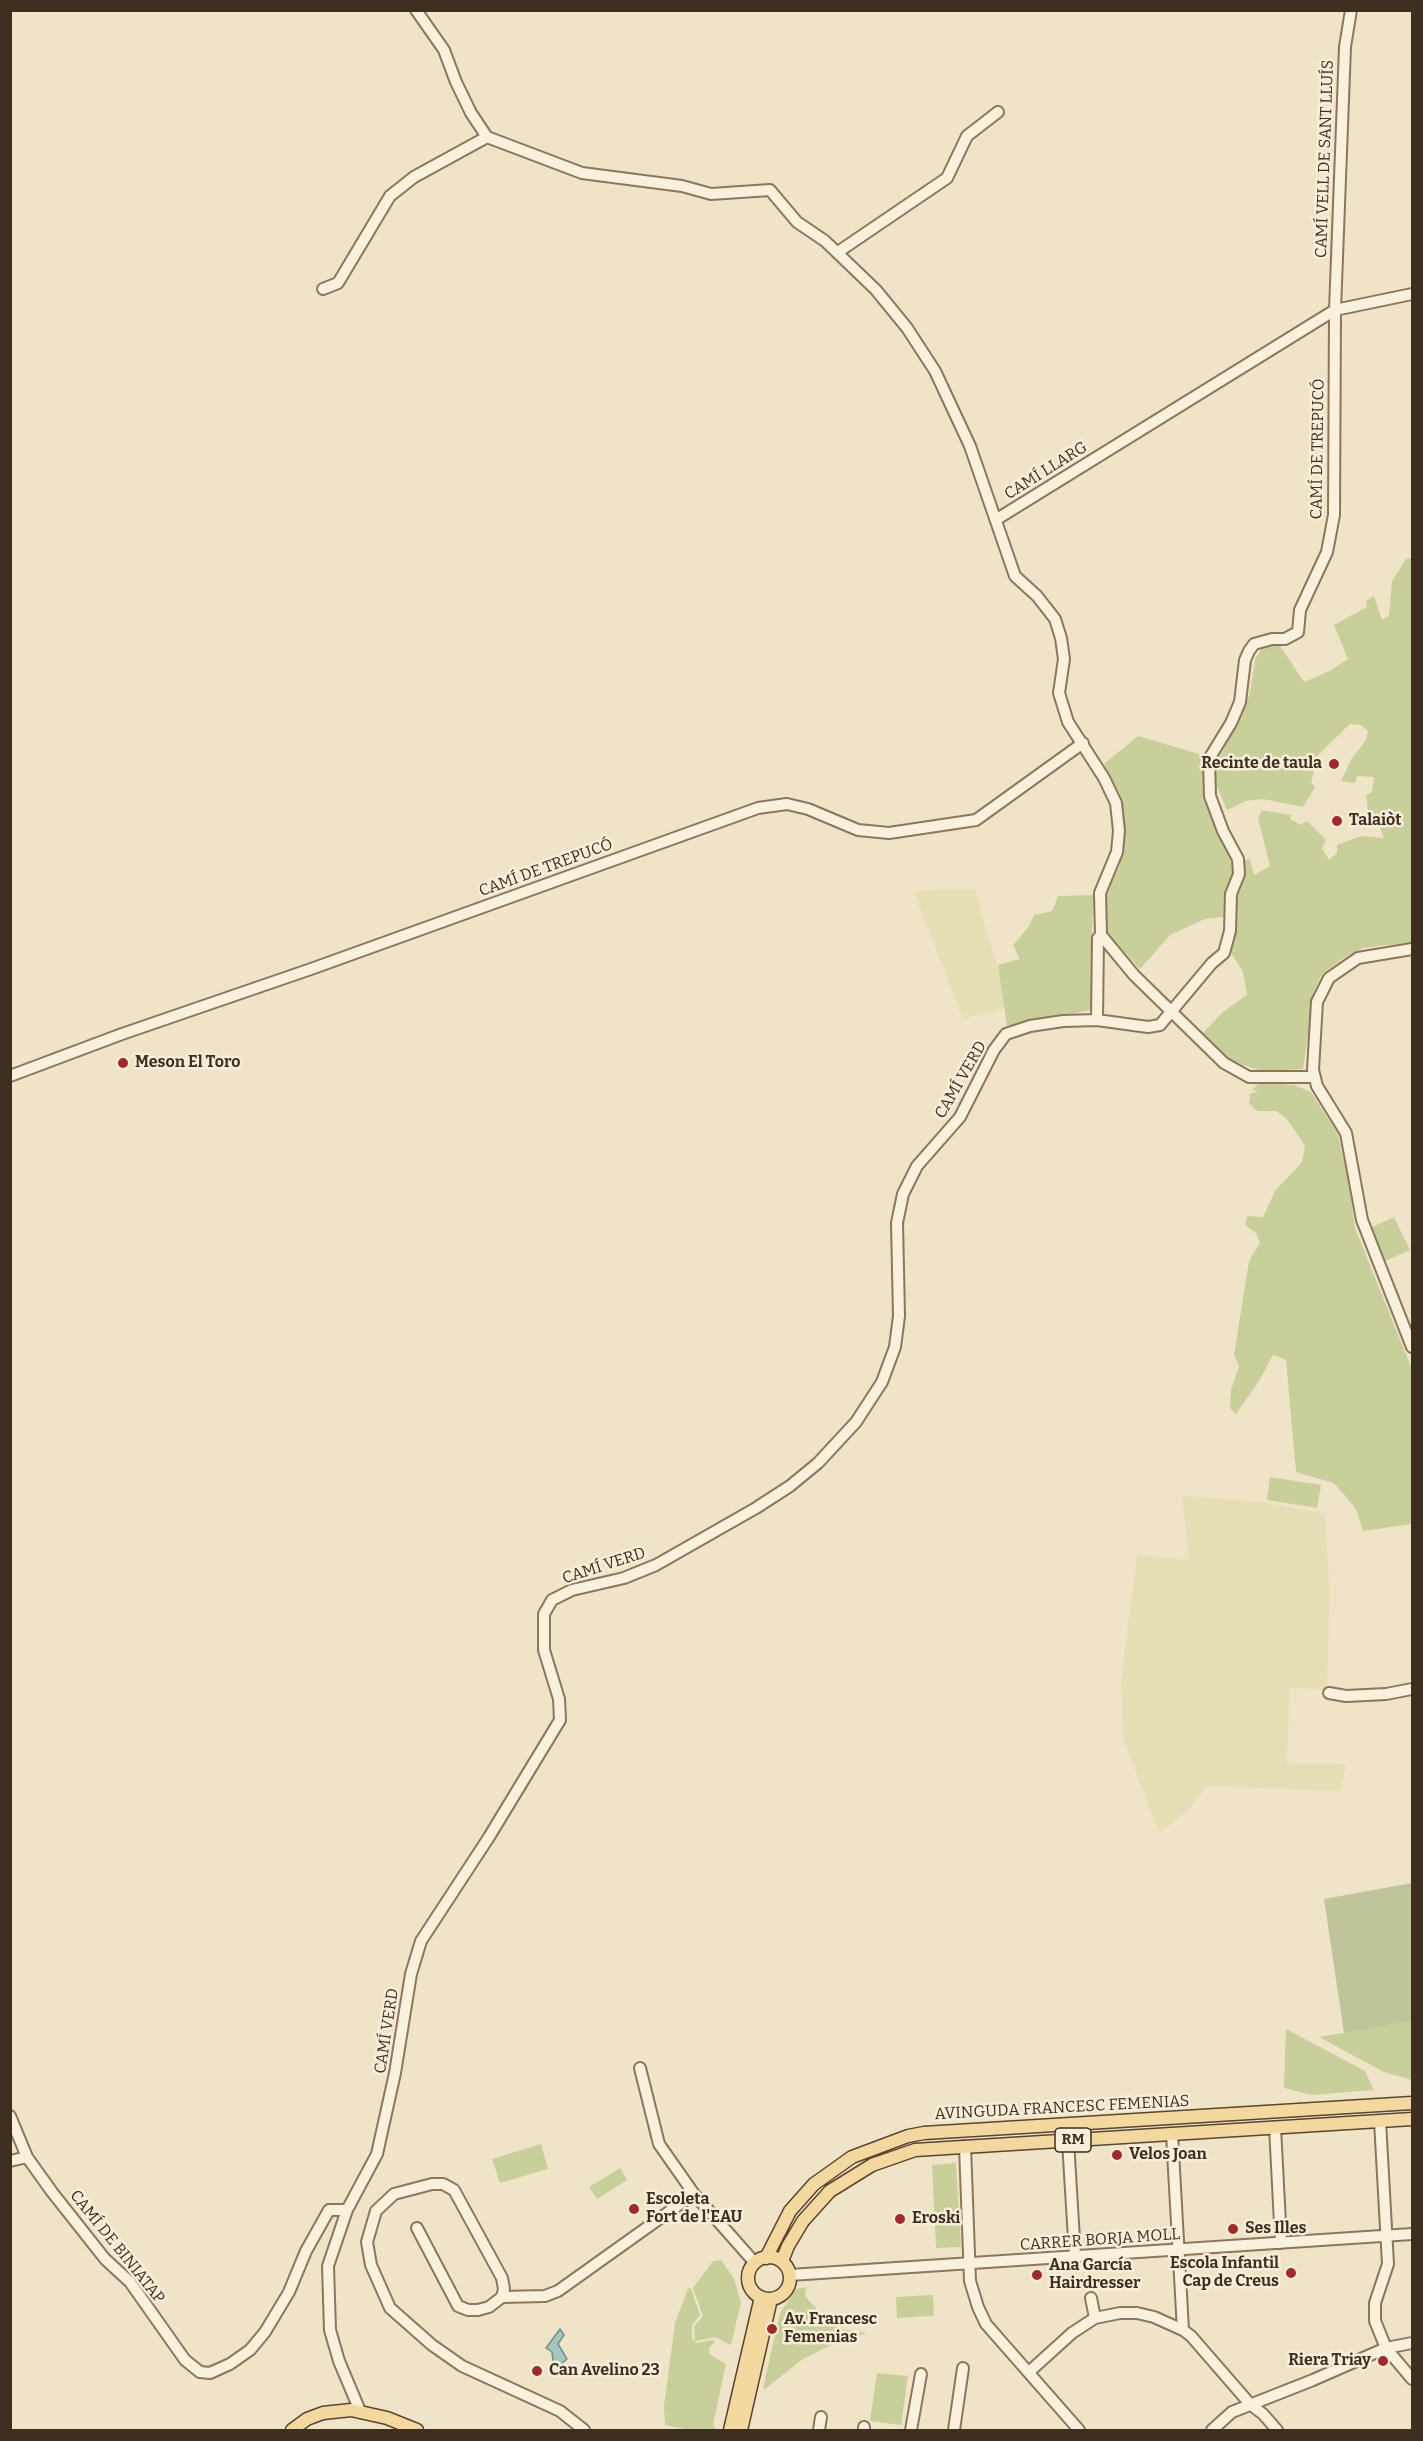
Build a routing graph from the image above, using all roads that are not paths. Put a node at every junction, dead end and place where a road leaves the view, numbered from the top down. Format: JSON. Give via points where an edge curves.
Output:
{"nodes":[{"id":1,"x":416,"y":10,"type":"edge"},
{"id":2,"x":1351,"y":10,"type":"edge"},
{"id":3,"x":998,"y":112,"type":"dead end"},
{"id":4,"x":488,"y":137,"type":"junction"},
{"id":5,"x":838,"y":252,"type":"junction"},
{"id":6,"x":323,"y":289,"type":"dead end"},
{"id":7,"x":1413,"y":294,"type":"edge"},
{"id":8,"x":1335,"y":310,"type":"junction"},
{"id":9,"x":997,"y":519,"type":"junction"},
{"id":10,"x":1083,"y":743,"type":"junction"},
{"id":11,"x":1101,"y":935,"type":"junction"},
{"id":12,"x":1413,"y":949,"type":"edge"},
{"id":13,"x":1171,"y":1012,"type":"junction"},
{"id":14,"x":1096,"y":1020,"type":"junction"},
{"id":15,"x":10,"y":1076,"type":"edge"},
{"id":16,"x":1314,"y":1077,"type":"junction"},
{"id":17,"x":1413,"y":1347,"type":"edge"},
{"id":18,"x":1413,"y":1689,"type":"edge"},
{"id":19,"x":1329,"y":1693,"type":"dead end"},
{"id":20,"x":640,"y":2068,"type":"dead end"},
{"id":21,"x":1413,"y":2103,"type":"edge"},
{"id":22,"x":10,"y":2116,"type":"edge"},
{"id":23,"x":1413,"y":2119,"type":"edge"},
{"id":24,"x":1380,"y":2121,"type":"junction"},
{"id":25,"x":1275,"y":2127,"type":"junction"},
{"id":26,"x":1172,"y":2134,"type":"junction"},
{"id":27,"x":1068,"y":2141,"type":"junction"},
{"id":28,"x":965,"y":2146,"type":"junction"},
{"id":29,"x":27,"y":2157,"type":"junction"},
{"id":30,"x":10,"y":2161,"type":"edge"},
{"id":31,"x":694,"y":2194,"type":"junction"},
{"id":32,"x":347,"y":2210,"type":"junction"},
{"id":33,"x":417,"y":2228,"type":"dead end"},
{"id":34,"x":1413,"y":2234,"type":"edge"},
{"id":35,"x":1387,"y":2236,"type":"junction"},
{"id":36,"x":1281,"y":2243,"type":"junction"},
{"id":37,"x":1179,"y":2250,"type":"junction"},
{"id":38,"x":1075,"y":2256,"type":"junction"},
{"id":39,"x":760,"y":2260,"type":"junction"},
{"id":40,"x":782,"y":2262,"type":"junction"},
{"id":41,"x":969,"y":2263,"type":"junction"},
{"id":42,"x":790,"y":2275,"type":"junction"},
{"id":43,"x":502,"y":2297,"type":"junction"},
{"id":44,"x":766,"y":2298,"type":"junction"},
{"id":45,"x":1091,"y":2298,"type":"dead end"},
{"id":46,"x":1095,"y":2318,"type":"junction"},
{"id":47,"x":1184,"y":2330,"type":"junction"},
{"id":48,"x":1413,"y":2343,"type":"edge"},
{"id":49,"x":1386,"y":2348,"type":"junction"},
{"id":50,"x":963,"y":2368,"type":"dead end"},
{"id":51,"x":1029,"y":2372,"type":"junction"},
{"id":52,"x":921,"y":2374,"type":"dead end"},
{"id":53,"x":1413,"y":2379,"type":"edge"},
{"id":54,"x":1250,"y":2404,"type":"junction"},
{"id":55,"x":360,"y":2411,"type":"junction"},
{"id":56,"x":822,"y":2417,"type":"dead end"},
{"id":57,"x":292,"y":2430,"type":"edge"},
{"id":58,"x":417,"y":2430,"type":"edge"},
{"id":59,"x":584,"y":2430,"type":"edge"},
{"id":60,"x":730,"y":2430,"type":"edge"},
{"id":61,"x":741,"y":2430,"type":"edge"},
{"id":62,"x":819,"y":2430,"type":"edge"},
{"id":63,"x":911,"y":2430,"type":"edge"},
{"id":64,"x":954,"y":2430,"type":"edge"},
{"id":65,"x":1079,"y":2430,"type":"edge"},
{"id":66,"x":1212,"y":2430,"type":"edge"},
{"id":67,"x":1277,"y":2430,"type":"edge"}],
"edges":[{"from":1,"to":4,"type":"street","via":[[444,50],[461,92]]},
{"from":2,"to":8,"type":"street","name":"CAMÍ VELL DE SANT LLUÍS","via":[[1345,47]]},
{"from":3,"to":5,"type":"street","via":[[967,136],[947,178]]},
{"from":4,"to":5,"type":"street","via":[[582,172],[682,186],[711,194],[770,190],[797,222]]},
{"from":4,"to":6,"type":"street","via":[[414,177],[390,196],[338,282]]},
{"from":5,"to":9,"type":"street","via":[[908,328],[936,370]]},
{"from":7,"to":8,"type":"street","name":"CAMÍ LLARG"},
{"from":8,"to":9,"type":"street","name":"CAMÍ LLARG"},
{"from":8,"to":13,"type":"street","name":"CAMÍ DE TREPUCÓ","via":[[1334,515],[1327,552],[1300,610],[1298,632],[1285,639],[1254,644],[1249,651],[1240,702],[1209,759],[1210,796],[1238,859],[1239,874],[1231,894],[1224,953]]},
{"from":9,"to":10,"type":"street","name":"CAMÍ LLARG","via":[[1016,576],[1055,619],[1064,659],[1059,693],[1068,722]]},
{"from":10,"to":11,"type":"street","name":"CAMÍ LLARG","via":[[1116,803],[1119,831],[1117,852],[1100,894]]},
{"from":10,"to":15,"type":"street","name":"CAMÍ DE TREPUCÓ","via":[[976,820],[889,833],[858,830],[787,804],[758,808]]},
{"from":11,"to":13,"type":"street"},
{"from":11,"to":14,"type":"street","name":"CAMÍ LLARG"},
{"from":12,"to":16,"type":"street","via":[[1358,958],[1329,978],[1317,1002]]},
{"from":13,"to":14,"type":"street","name":"CAMÍ VERD","via":[[1160,1024],[1148,1027]]},
{"from":13,"to":16,"type":"street","via":[[1224,1063],[1249,1077]]},
{"from":14,"to":32,"type":"street","name":"CAMÍ VERD","via":[[1030,1026],[1006,1034],[960,1117],[917,1166],[903,1194],[897,1223],[899,1316],[895,1347],[882,1382],[856,1422],[818,1463],[756,1508],[656,1565],[624,1578],[572,1590],[552,1600],[544,1614],[544,1650],[559,1699],[560,1720],[421,1941],[411,1974],[377,2154]]},
{"from":16,"to":17,"type":"street","via":[[1346,1133],[1362,1220]]},
{"from":18,"to":19,"type":"street","via":[[1346,1696]]},
{"from":20,"to":31,"type":"street","via":[[659,2144]]},
{"from":21,"to":39,"type":"main road","name":"AVINGUDA FRANCESC FEMENIAS","number":"RM","via":[[908,2136],[852,2157],[814,2184],[790,2211]]},
{"from":22,"to":29,"type":"street","name":"CAMÍ DE BINIATAP"},
{"from":23,"to":24,"type":"main road","name":"AVINGUDA FRANCESC FEMENIAS","number":"RM"},
{"from":24,"to":25,"type":"main road","name":"AVINGUDA FRANCESC FEMENIAS","number":"RM"},
{"from":24,"to":35,"type":"street"},
{"from":25,"to":26,"type":"main road","name":"AVINGUDA FRANCESC FEMENIAS","number":"RM"},
{"from":25,"to":36,"type":"street"},
{"from":26,"to":27,"type":"main road","name":"AVINGUDA FRANCESC FEMENIAS","number":"RM"},
{"from":26,"to":37,"type":"street"},
{"from":27,"to":28,"type":"main road","name":"AVINGUDA FRANCESC FEMENIAS","number":"RM"},
{"from":27,"to":38,"type":"street"},
{"from":28,"to":40,"type":"main road","name":"AVINGUDA FRANCESC FEMENIAS","number":"RM","via":[[915,2150],[849,2177],[803,2221]]},
{"from":28,"to":41,"type":"street"},
{"from":29,"to":30,"type":"street"},
{"from":29,"to":32,"type":"street","name":"CAMÍ DE BINIATAP","via":[[105,2259],[130,2282],[184,2360],[200,2372],[210,2373],[250,2350],[266,2332],[289,2292],[329,2210]]},
{"from":31,"to":39,"type":"street"},
{"from":31,"to":43,"type":"street","via":[[558,2291],[545,2296]]},
{"from":32,"to":55,"type":"street","name":"CAMÍ VERD","via":[[328,2266],[328,2301],[333,2340]]},
{"from":33,"to":43,"type":"street","via":[[458,2306],[478,2310]]},
{"from":34,"to":35,"type":"street","name":"CARRER BORJA MOLL"},
{"from":35,"to":36,"type":"street","name":"CARRER BORJA MOLL"},
{"from":35,"to":49,"type":"street","via":[[1388,2264],[1375,2303],[1375,2321]]},
{"from":36,"to":37,"type":"street","name":"CARRER BORJA MOLL"},
{"from":37,"to":38,"type":"street","name":"CARRER BORJA MOLL"},
{"from":37,"to":47,"type":"street"},
{"from":38,"to":41,"type":"street","name":"CARRER BORJA MOLL"},
{"from":39,"to":40,"type":"main road"},
{"from":39,"to":44,"type":"main road","number":"RM","via":[[748,2277],[754,2292]]},
{"from":40,"to":42,"type":"main road"},
{"from":41,"to":42,"type":"street","name":"CARRER BORJA MOLL"},
{"from":41,"to":51,"type":"street","via":[[970,2284],[986,2324]]},
{"from":42,"to":44,"type":"main road","via":[[786,2291]]},
{"from":43,"to":59,"type":"street","via":[[502,2278],[454,2190],[443,2184],[416,2186],[394,2194],[376,2211],[367,2242],[371,2265],[390,2308],[462,2366],[560,2411]]},
{"from":44,"to":60,"type":"main road"},
{"from":44,"to":61,"type":"main road"},
{"from":45,"to":46,"type":"street"},
{"from":46,"to":47,"type":"street","via":[[1137,2313]]},
{"from":46,"to":51,"type":"street"},
{"from":47,"to":54,"type":"street"},
{"from":48,"to":49,"type":"street"},
{"from":49,"to":53,"type":"street"},
{"from":49,"to":54,"type":"street"},
{"from":50,"to":64,"type":"street"},
{"from":51,"to":65,"type":"street"},
{"from":52,"to":63,"type":"street"},
{"from":54,"to":66,"type":"street","via":[[1232,2412]]},
{"from":54,"to":67,"type":"street"},
{"from":55,"to":57,"type":"main road","via":[[323,2413]]},
{"from":55,"to":58,"type":"main road"},
{"from":56,"to":62,"type":"street"}]}
